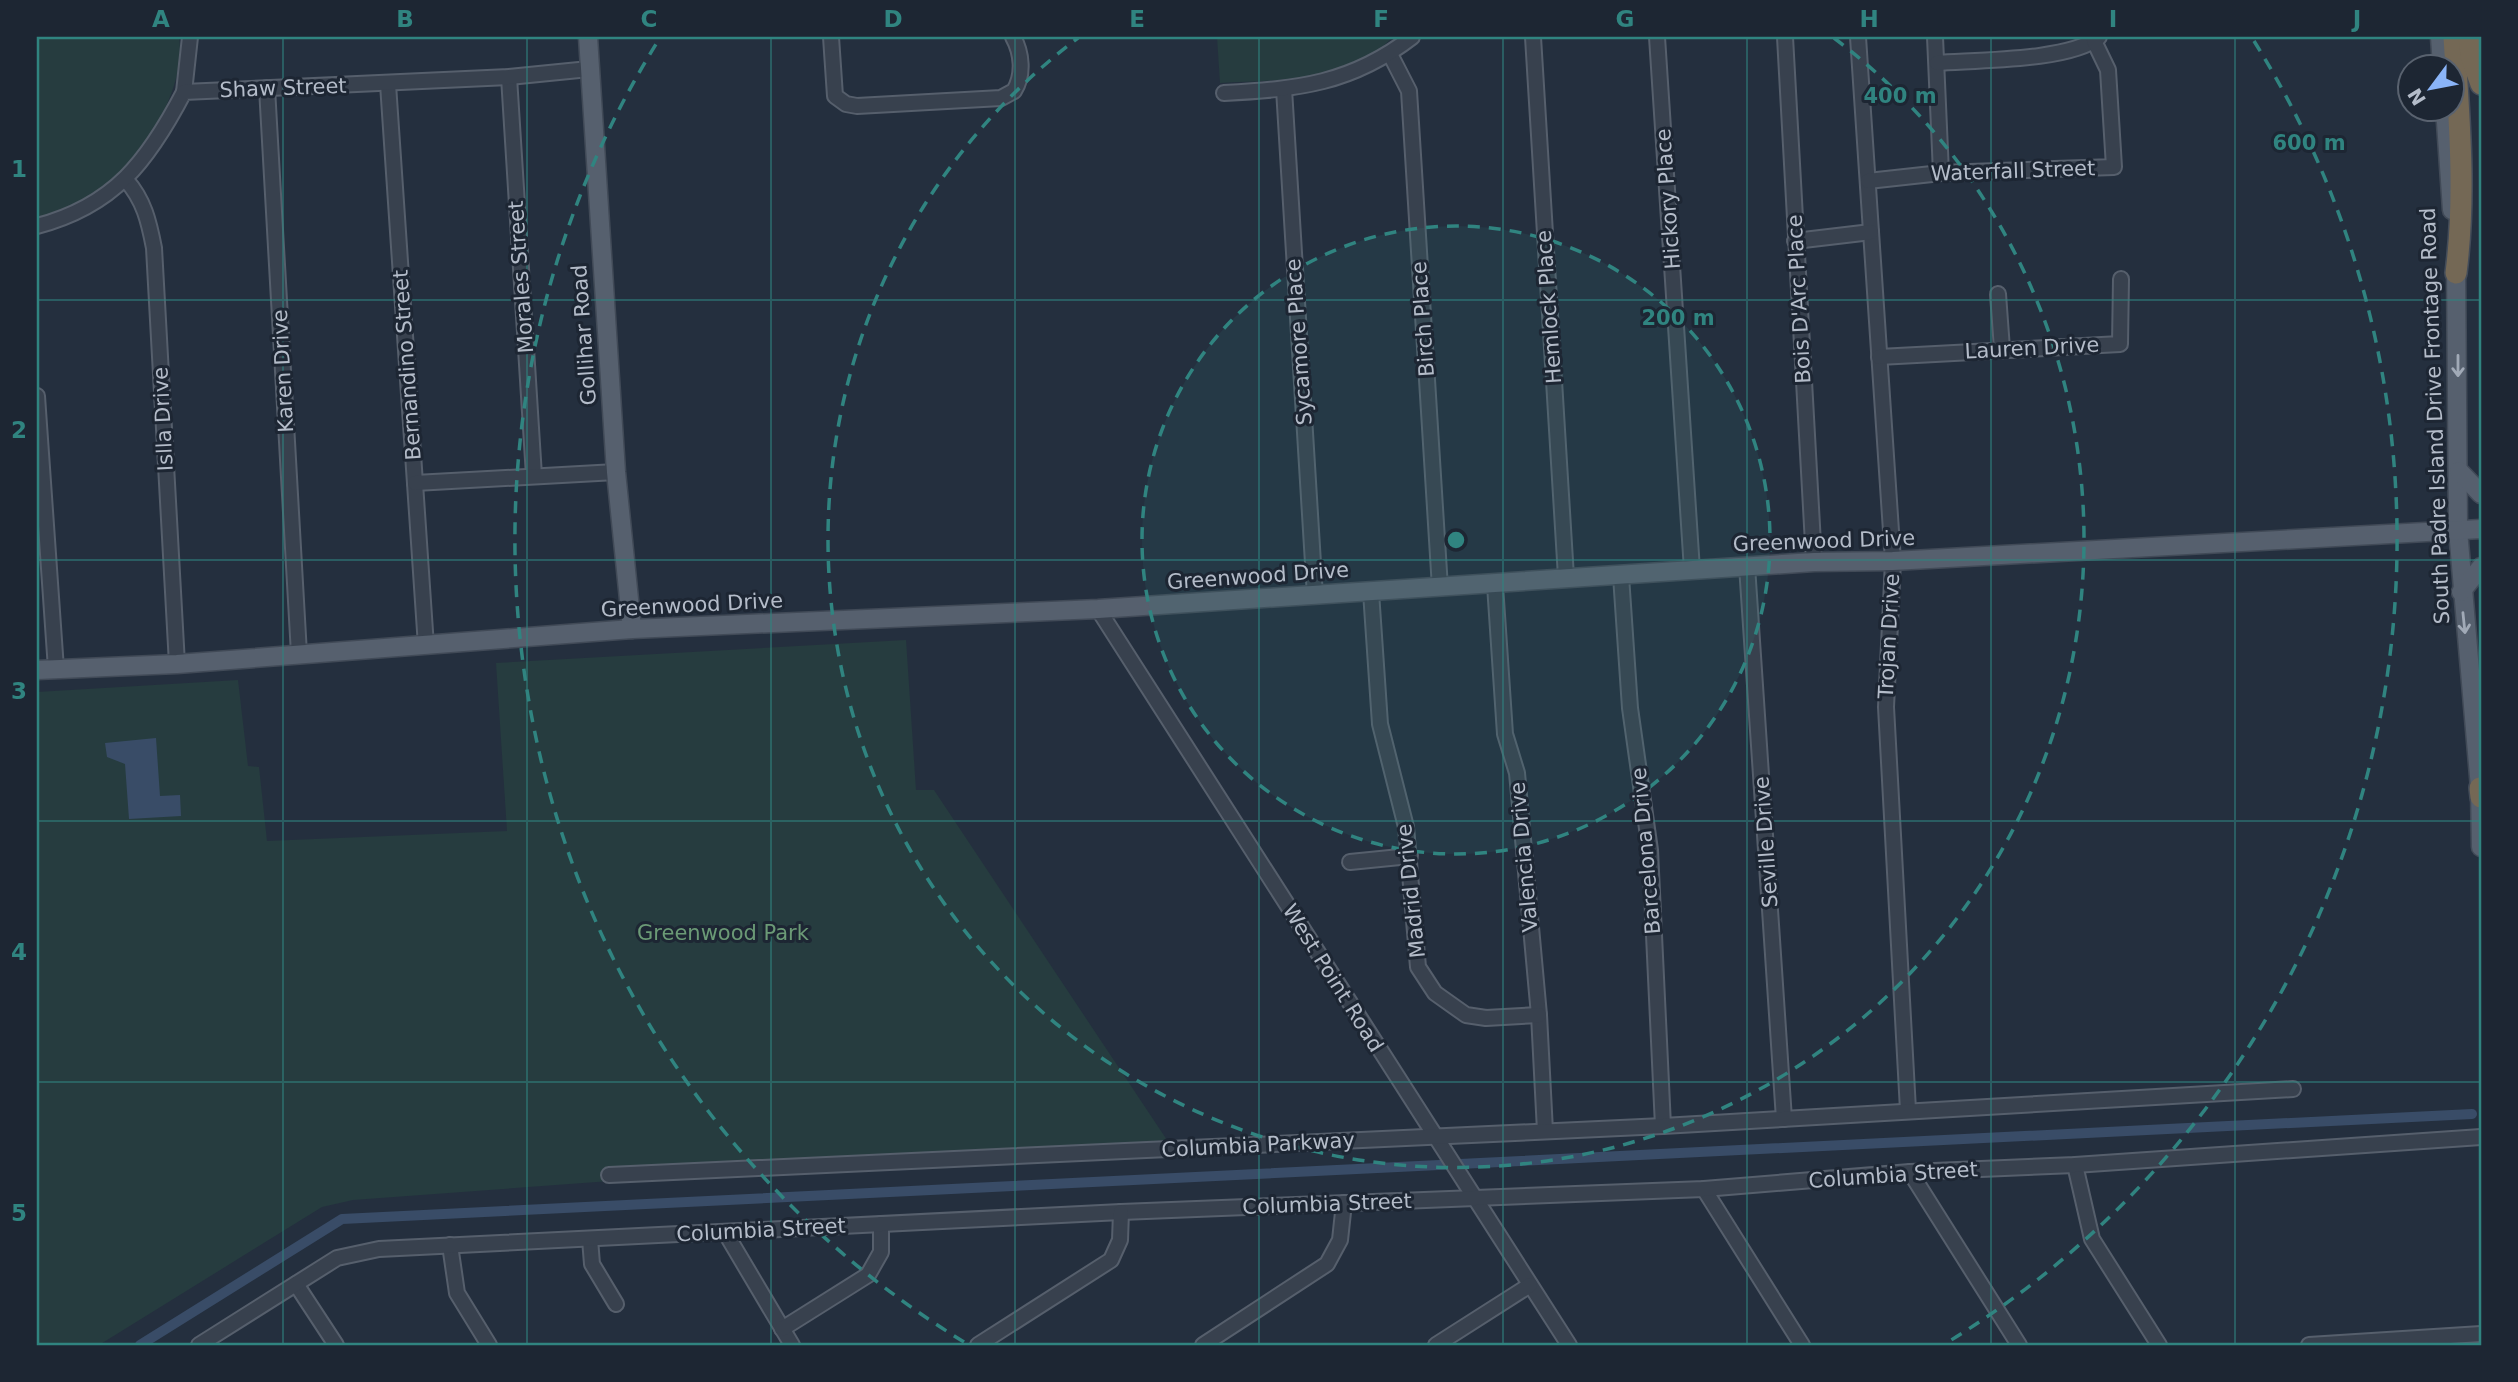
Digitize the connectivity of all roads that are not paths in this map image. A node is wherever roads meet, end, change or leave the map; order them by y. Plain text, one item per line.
1 (190, 37) edge
2 (588, 37) edge
3 (831, 37) edge
4 (1013, 37) edge
5 (1412, 37) edge
6 (1533, 37) edge
7 (1657, 37) edge
8 (1784, 37) edge
9 (1858, 37) edge
10 (1935, 37) edge
11 (2454, 37) edge
12 (2469, 37) edge
13 (2097, 39) edge
14 (1390, 54) junction
15 (1937, 63) junction
16 (589, 68) junction
17 (509, 77) junction
18 (388, 83) junction
19 (2481, 84) edge
20 (267, 88) junction
21 (1284, 89) junction
22 (184, 92) junction
23 (1224, 93) dead end
24 (2446, 122) edge
25 (1941, 173) junction
26 (126, 180) junction
27 (1868, 181) junction
28 (37, 226) edge
29 (1871, 232) junction
30 (1795, 241) junction
31 (2456, 273) junction
32 (2121, 279) dead end
33 (1998, 294) dead end
34 (2002, 349) junction
35 (1879, 357) junction
36 (37, 396) edge
37 (2459, 471) junction
38 (616, 472) junction
39 (534, 476) junction
40 (415, 483) junction
41 (2481, 494) edge
42 (2481, 529) edge
43 (2458, 530) junction
44 (1893, 561) junction
45 (1814, 562) junction
46 (1747, 566) junction
47 (2481, 567) edge
48 (1692, 570) junction
49 (1621, 576) junction
50 (1566, 577) junction
51 (1494, 585) junction
52 (1440, 589) junction
53 (1371, 592) junction
54 (2461, 592) junction
55 (1315, 596) junction
56 (1098, 609) junction
57 (632, 629) junction
58 (426, 646) junction
59 (299, 654) junction
60 (177, 664) junction
61 (56, 669) junction
62 (37, 670) edge
63 (2480, 788) edge
64 (2481, 797) edge
65 (2481, 847) edge
66 (1410, 856) junction
67 (1350, 862) dead end
68 (1539, 1015) junction
69 (2293, 1089) dead end
70 (1908, 1110) junction
71 (1784, 1118) junction
72 (1663, 1126) junction
73 (1545, 1131) junction
74 (2481, 1137) edge
75 (1437, 1143) junction
76 (2075, 1165) junction
77 (1910, 1172) junction
78 (609, 1175) dead end
79 (1704, 1189) junction
80 (1470, 1193) junction
81 (1344, 1203) junction
82 (1121, 1212) junction
83 (881, 1224) junction
84 (725, 1233) junction
85 (590, 1238) junction
86 (450, 1245) junction
87 (296, 1284) junction
88 (1530, 1285) junction
89 (616, 1304) dead end
90 (782, 1329) junction
91 (2481, 1334) edge
92 (199, 1345) edge
93 (336, 1345) edge
94 (489, 1345) edge
95 (792, 1345) edge
96 (978, 1345) edge
97 (1203, 1345) edge
98 (1436, 1345) edge
99 (1569, 1345) edge
100 (1802, 1345) edge
101 (2020, 1345) edge
102 (2159, 1345) edge
103 (2309, 1345) edge

1 - 22 street
2 - 16 main road, Gollihar Road
3 - 4 street
5 - 14 street
6 - 50 street, Hemlock Place
7 - 48 street, Hickory Place
8 - 30 street, Bois D'Arc Place
9 - 27 street, Trojan Drive
10 - 15 street
11 - 31 highway
12 - 19 highway
13 - 15 street
13 - 25 street, Waterfall Street
14 - 21 street
14 - 52 street, Birch Place
15 - 25 street
16 - 17 street, Shaw Street
16 - 38 main road, Gollihar Road
17 - 18 street, Shaw Street
17 - 39 street, Morales Street
18 - 20 street, Shaw Street
18 - 40 street, Bernandino Street
20 - 22 street, Shaw Street
20 - 59 street, Karen Drive
21 - 23 street
21 - 55 street, Sycamore Place
22 - 26 street
24 - 31 main road, South Padre Island Drive Frontage Road
25 - 27 street, Waterfall Street
26 - 28 street
26 - 60 street, Islla Drive
27 - 29 street, Trojan Drive
29 - 30 street
29 - 35 street, Trojan Drive
30 - 45 street, Bois D'Arc Place
31 -> 37 main road, South Padre Island Drive Frontage Road
32 - 34 street, Lauren Drive
33 - 34 street
34 - 35 street, Lauren Drive
35 - 44 street, Trojan Drive
36 - 61 street
37 - 41 main road
37 - 43 main road, South Padre Island Drive Frontage Road
38 - 39 street
38 - 57 main road, Gollihar Road
39 - 40 street
40 - 58 street, Bernandino Street
42 - 43 main road, Greenwood Drive
43 - 44 main road, Greenwood Drive
43 - 54 main road, South Padre Island Drive Frontage Road
44 - 45 main road, Greenwood Drive
44 - 70 street, Trojan Drive
45 - 46 main road, Greenwood Drive
46 - 48 main road, Greenwood Drive
46 - 71 street, Seville Drive
47 - 54 main road
48 - 49 main road, Greenwood Drive
49 - 50 main road, Greenwood Drive
49 - 72 street, Barcelona Drive
50 - 51 main road, Greenwood Drive
51 - 52 main road, Greenwood Drive
51 - 68 street, Valencia Drive
52 - 53 main road, Greenwood Drive
53 - 55 main road, Greenwood Drive
53 - 66 street, Madrid Drive
54 -> 63 main road, South Padre Island Drive Frontage Road
55 - 56 main road, Greenwood Drive
56 - 57 main road, Greenwood Drive
56 - 75 street, West Point Road
57 - 58 main road, Greenwood Drive
58 - 59 main road, Greenwood Drive
59 - 60 main road, Greenwood Drive
60 - 61 main road, Greenwood Drive
61 - 62 main road, Greenwood Drive
63 - 64 highway
63 - 65 main road, South Padre Island Drive Frontage Road
66 - 67 street
66 - 68 street, Madrid Drive
68 - 73 street, Valencia Drive
69 - 70 street, Columbia Parkway
70 - 71 street, Columbia Parkway
71 - 72 street, Columbia Parkway
72 - 73 street, Columbia Parkway
73 - 75 street, Columbia Parkway
74 - 76 street, Columbia Street
75 - 78 street, Columbia Parkway
75 - 80 street, West Point Road
76 - 77 street, Columbia Street
76 - 102 street
77 - 79 street, Columbia Street
77 - 101 street
79 - 80 street, Columbia Street
79 - 100 street
80 - 81 street, Columbia Street
80 - 88 street, West Point Road
81 - 82 street, Columbia Street
81 - 97 street
82 - 83 street, Columbia Street
82 - 96 street
83 - 84 street, Columbia Street
83 - 90 street
84 - 85 street, Columbia Street
84 - 90 street
85 - 86 street, Columbia Street
85 - 89 street
86 - 87 street, Columbia Street
86 - 94 street
87 - 92 street, Columbia Street
87 - 93 street
88 - 98 street
88 - 99 street, West Point Road
90 - 95 street
91 - 103 street

